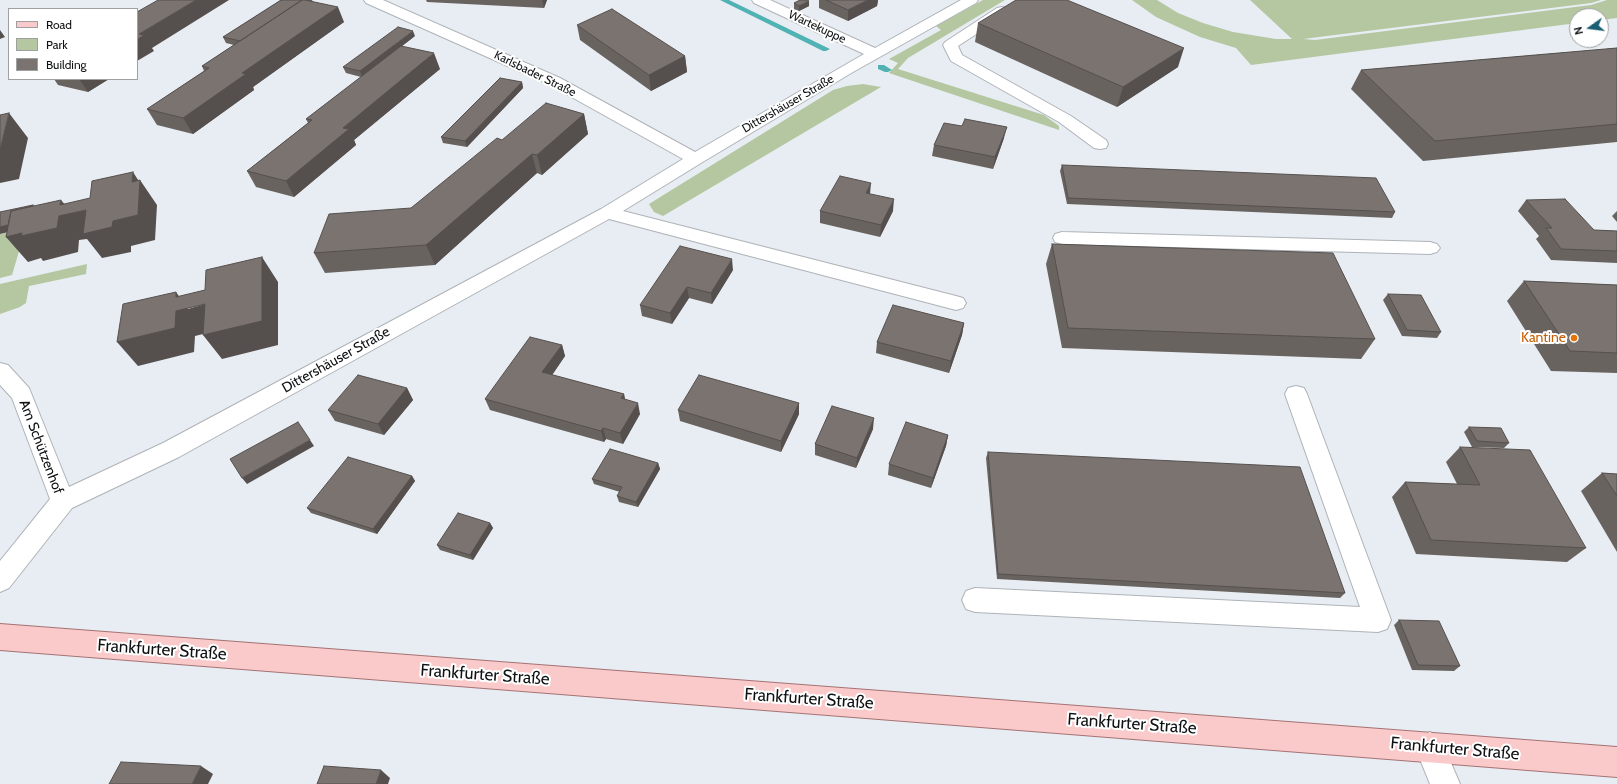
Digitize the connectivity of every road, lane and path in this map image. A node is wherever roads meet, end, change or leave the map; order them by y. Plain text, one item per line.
1 (371, 0) edge
2 (759, 0) edge
3 (972, 0) edge
4 (1012, 5) edge
5 (876, 54) junction
6 (1100, 144) dead end
7 (695, 159) junction
8 (607, 213) junction
9 (1062, 238) dead end
10 (1430, 248) dead end
11 (956, 303) dead end
12 (0, 371) edge
13 (1296, 394) dead end
14 (63, 501) junction
15 (0, 580) edge
16 (975, 600) dead end
17 (0, 637) edge
18 (1430, 747) junction
19 (1617, 762) edge
20 (1445, 784) edge

1 - 7 street, Karlsbader Straße
2 - 5 street, Wartekuppe
3 - 5 street, Dittershäuser Straße
4 - 6 street
5 - 7 street, Dittershäuser Straße
7 - 8 street, Dittershäuser Straße
8 - 11 street
8 - 14 street, Dittershäuser Straße
9 - 10 street
12 - 14 street, Am Schützenhof
13 - 16 street
14 - 15 street, Am Schützenhof
17 - 18 main road, Frankfurter Straße
18 - 19 main road, Frankfurter Straße
18 - 20 street

